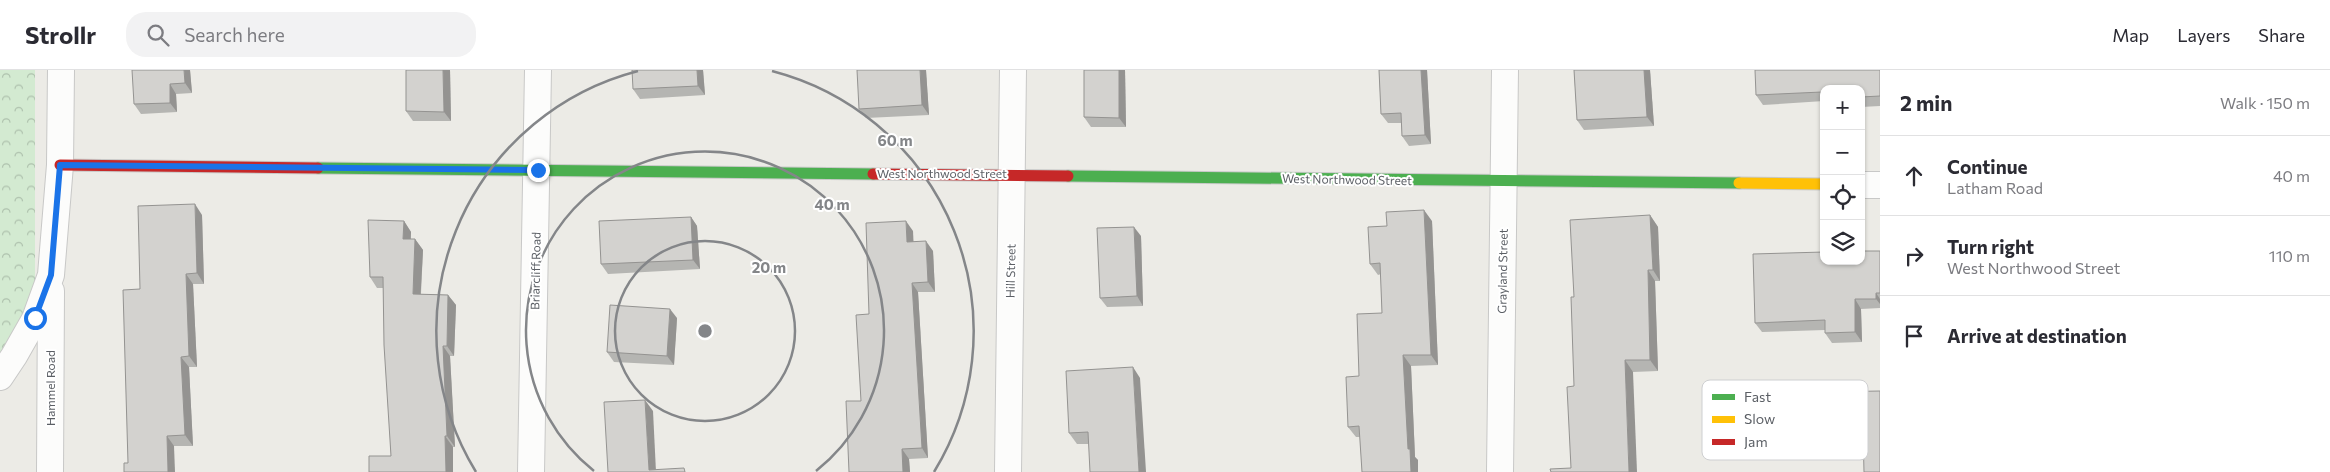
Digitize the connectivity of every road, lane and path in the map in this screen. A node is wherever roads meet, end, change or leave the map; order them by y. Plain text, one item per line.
1 (62, 70) edge
2 (538, 70) edge
3 (1013, 70) edge
4 (1506, 70) edge
5 (60, 165) junction
6 (538, 170) junction
7 (1012, 174) junction
8 (1504, 182) junction
9 (1820, 184) edge
10 (1865, 185) edge
11 (1880, 185) edge
12 (51, 275) junction
13 (0, 377) edge
14 (50, 472) edge
15 (532, 472) edge
16 (1008, 472) edge
17 (1500, 472) edge

1 - 5 street
2 - 6 street, Briarcliff Road
3 - 7 street, Hill Street
4 - 8 street, Grayland Street
5 - 6 street, West Northwood Street
5 - 12 street
6 - 7 street, West Northwood Street
6 - 15 street, Briarcliff Road
7 - 8 street, West Northwood Street
7 - 16 street, Hill Street
8 - 9 street, West Northwood Street
8 - 17 street, Grayland Street
10 - 11 street
12 - 13 street
12 - 14 street, Hammel Road

